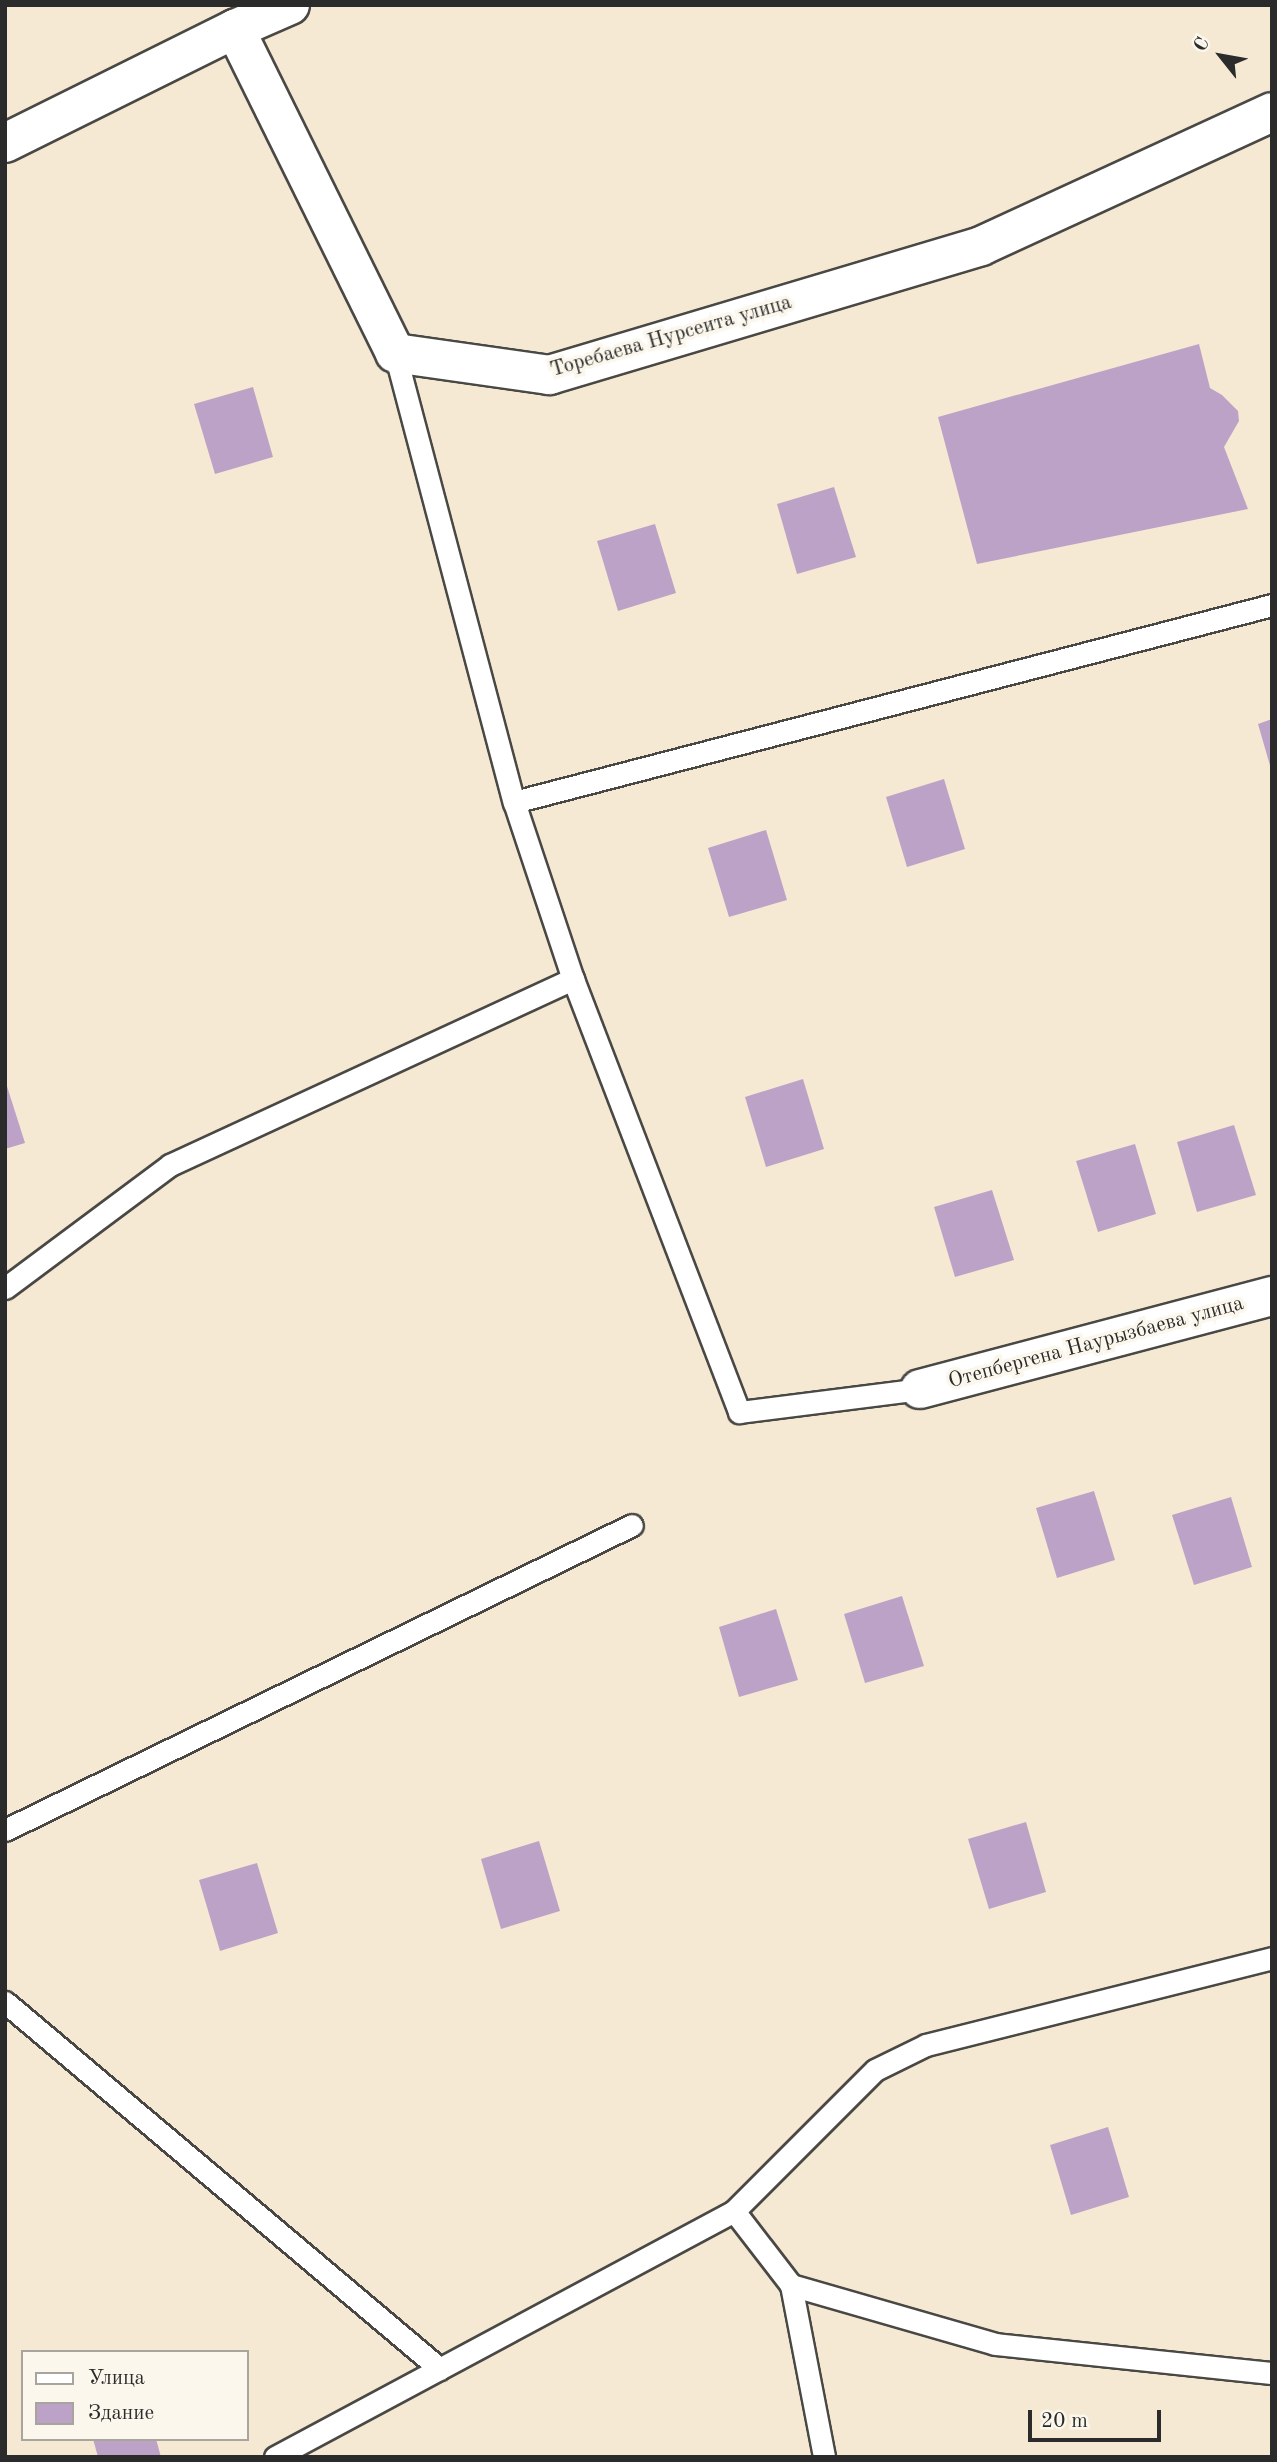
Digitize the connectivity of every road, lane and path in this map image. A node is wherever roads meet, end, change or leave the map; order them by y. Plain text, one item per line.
1 (276, 5) edge
2 (290, 5) edge
3 (235, 29) junction
4 (1272, 112) edge
5 (5, 143) edge
6 (395, 353) junction
7 (1272, 605) edge
8 (514, 802) junction
9 (573, 979) junction
10 (5, 1288) edge
11 (1272, 1296) edge
12 (920, 1389) joint
13 (632, 1525) dead end
14 (5, 1830) edge
15 (1272, 1958) edge
16 (5, 2002) edge
17 (734, 2211) junction
18 (791, 2285) junction
19 (440, 2369) junction
20 (1272, 2373) edge
21 (275, 2457) edge
22 (824, 2457) edge

1 - 3 main road
2 - 3 main road
3 - 5 main road
3 - 6 main road
4 - 6 main road, Торебаева Нурсеита улица
6 - 8 lane
7 - 8 lane
8 - 9 lane
9 - 10 lane
9 - 12 lane
11 - 12 main road, Отепбергена Наурызбаева улица
13 - 14 lane
15 - 17 lane
16 - 19 lane
17 - 18 lane
17 - 19 lane
18 - 20 lane
18 - 22 lane
19 - 21 lane

